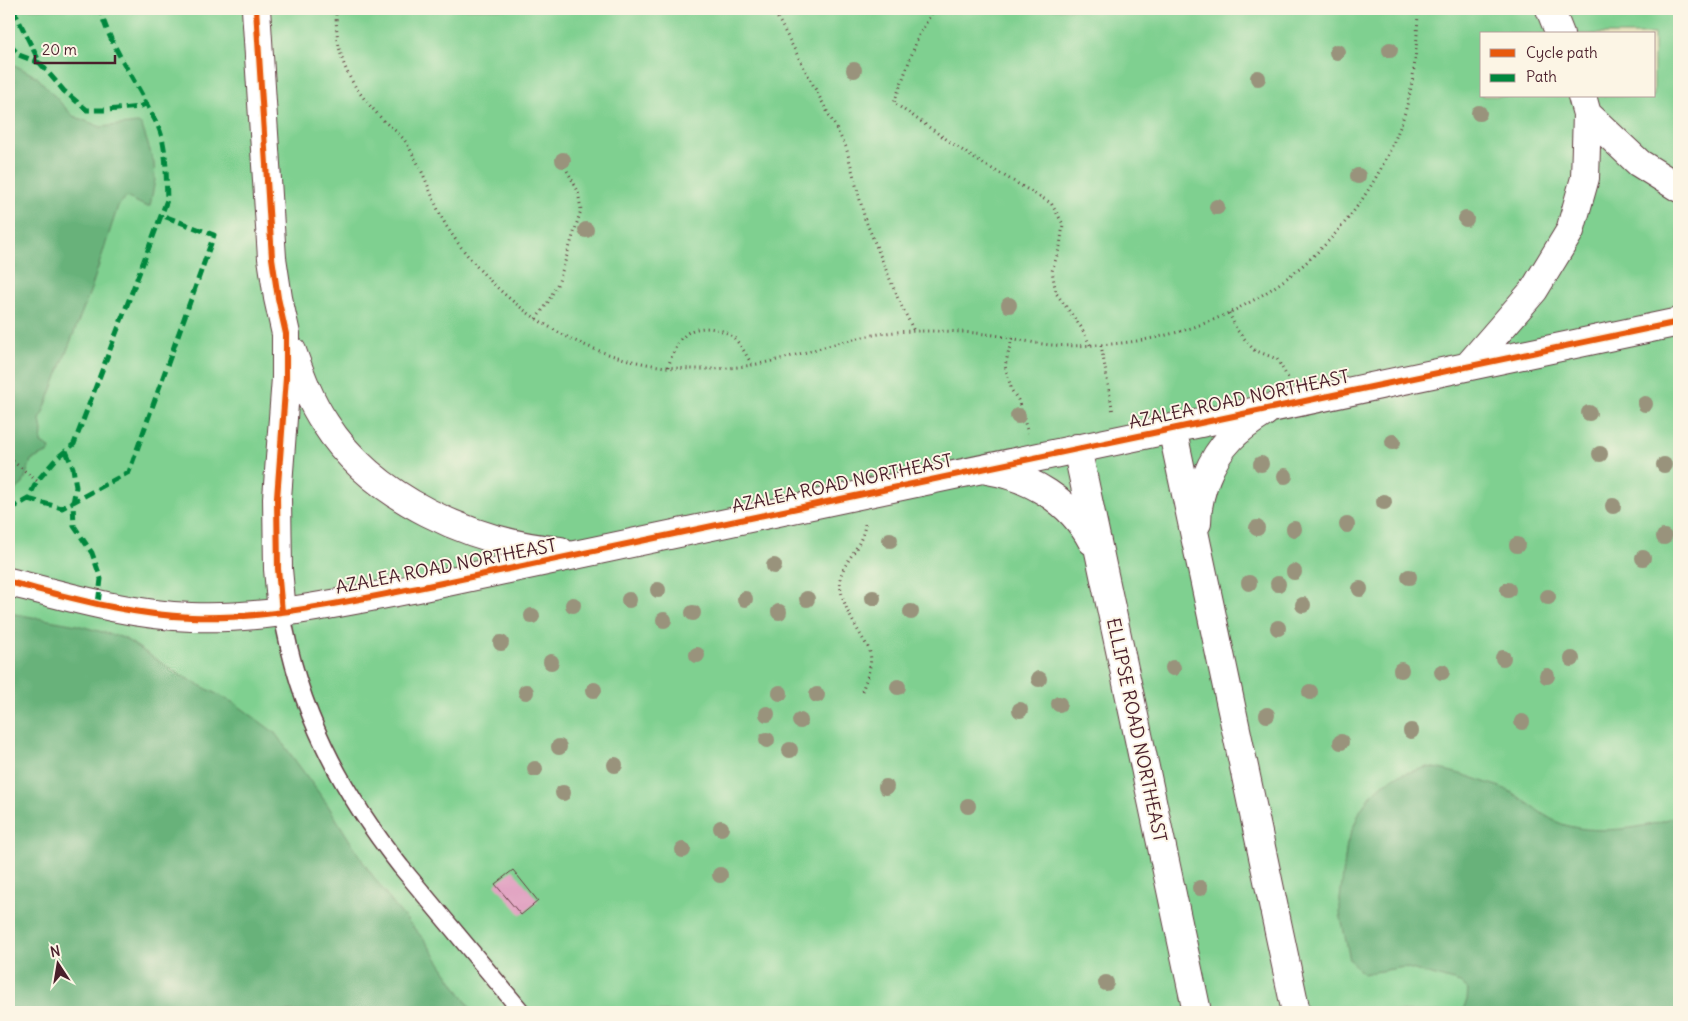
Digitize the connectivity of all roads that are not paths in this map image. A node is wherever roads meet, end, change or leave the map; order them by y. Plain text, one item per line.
1 (256, 9) edge
2 (1550, 9) edge
3 (1559, 32) edge
4 (1585, 105) edge
5 (1679, 188) edge
6 (1679, 322) edge
7 (286, 334) junction
8 (1468, 366) junction
9 (1284, 405) junction
10 (1172, 428) junction
11 (1077, 448) junction
12 (980, 469) junction
13 (1196, 542) junction
14 (584, 553) junction
15 (1100, 558) junction
16 (9, 582) edge
17 (282, 612) junction
18 (522, 1012) edge
19 (1197, 1012) edge
20 (1296, 1012) edge

1 - 7 street
2 - 3 street
4 - 5 street
4 - 8 street
6 - 8 street, AZALEA ROAD NORTHEAST
7 - 14 street, AZALEA ROAD NORTHEAST
7 - 17 street
8 - 9 street, AZALEA ROAD NORTHEAST
9 - 10 street, AZALEA ROAD NORTHEAST
9 - 13 street
10 - 11 street, AZALEA ROAD NORTHEAST
10 - 13 street
11 - 12 street, AZALEA ROAD NORTHEAST
11 - 15 street, ELLIPSE ROAD NORTHEAST
12 - 14 street, AZALEA ROAD NORTHEAST
12 - 15 street
13 - 20 street
14 - 17 street, AZALEA ROAD NORTHEAST
15 - 19 street, ELLIPSE ROAD NORTHEAST
16 - 17 street, AZALEA ROAD NORTHEAST
17 - 18 lane

